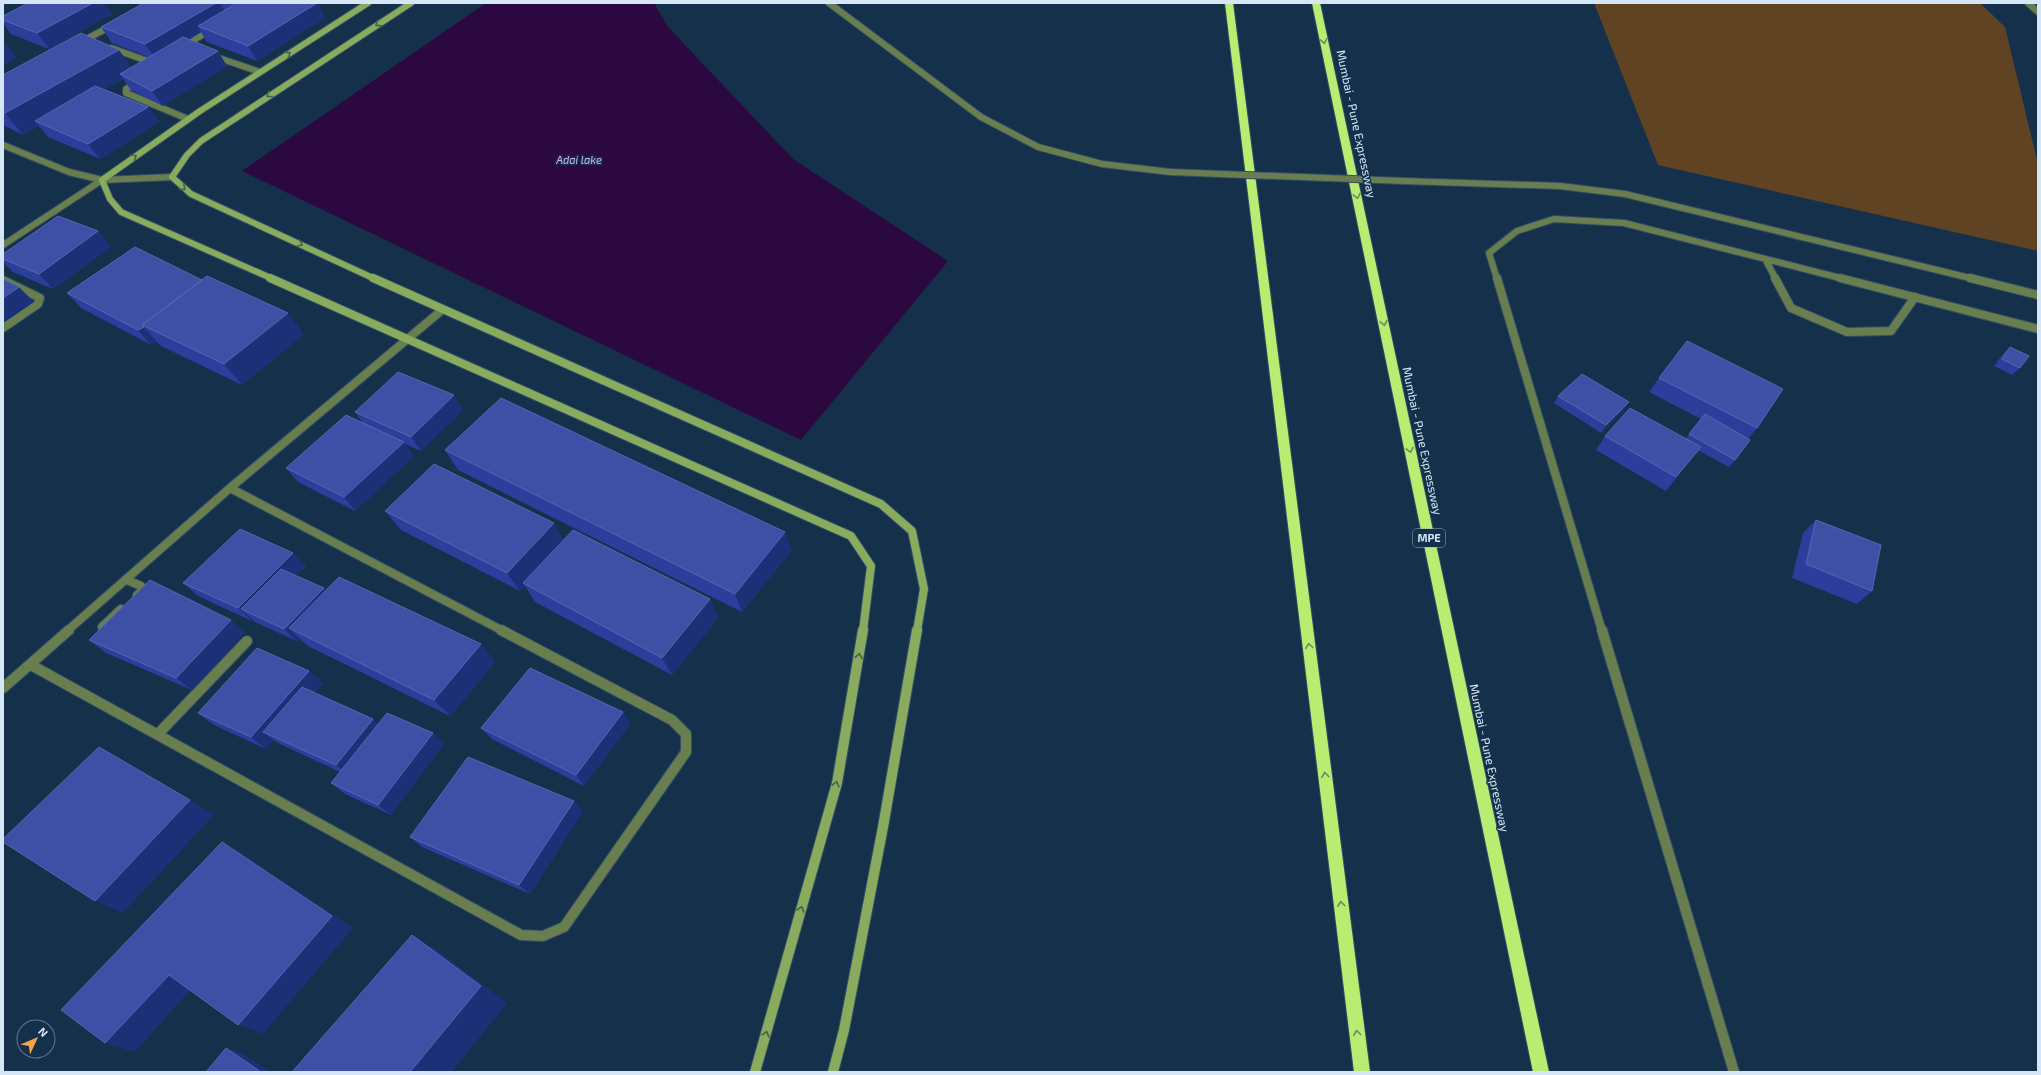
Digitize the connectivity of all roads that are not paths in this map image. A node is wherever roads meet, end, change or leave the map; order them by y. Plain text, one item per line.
1 (368, 3) edge
2 (411, 3) edge
3 (828, 3) edge
4 (1229, 3) edge
5 (1316, 3) edge
6 (2028, 3) edge
7 (2038, 12) edge
8 (119, 22) edge
9 (219, 25) edge
10 (87, 39) junction
11 (94, 42) edge
12 (110, 42) edge
13 (73, 47) edge
14 (181, 47) edge
15 (205, 53) edge
16 (162, 58) edge
17 (260, 72) junction
18 (146, 78) edge
19 (188, 119) junction
20 (3, 145) edge
21 (172, 177) junction
22 (102, 180) junction
23 (3, 245) edge
24 (1765, 259) junction
25 (3, 280) edge
26 (2038, 295) edge
27 (1914, 297) junction
28 (442, 310) junction
29 (3, 328) edge
30 (2038, 329) edge
31 (409, 338) junction
32 (230, 488) junction
33 (127, 580) junction
34 (102, 627) edge
35 (247, 641) dead end
36 (31, 665) junction
37 (3, 688) edge
38 (158, 734) junction
39 (755, 1072) edge
40 (833, 1072) edge
41 (1362, 1072) edge
42 (1541, 1072) edge
43 (1734, 1072) edge

17 -> 1 main road
2 -> 21 main road
3 - 26 street, bridge
41 -> 4 highway
5 -> 42 highway, Mumbai - Pune Expressway / MPE
6 - 7 street
8 - 10 street
9 - 14 street
10 - 11 street
10 - 13 street
12 - 16 street
15 - 17 street
17 - 19 main road
18 - 19 street
22 -> 19 main road
20 - 22 street
21 - 22 street
21 -> 28 main road
22 - 23 street
22 - 31 main road
24 - 27 street
24 - 27 street
24 - 43 street
25 - 29 street
27 - 30 street
28 - 31 street
28 - 40 main road
31 - 32 street
39 -> 31 main road
32 - 33 street
32 - 38 street
33 - 34 street
33 - 36 street
35 - 38 street
36 - 37 street
36 - 38 street

